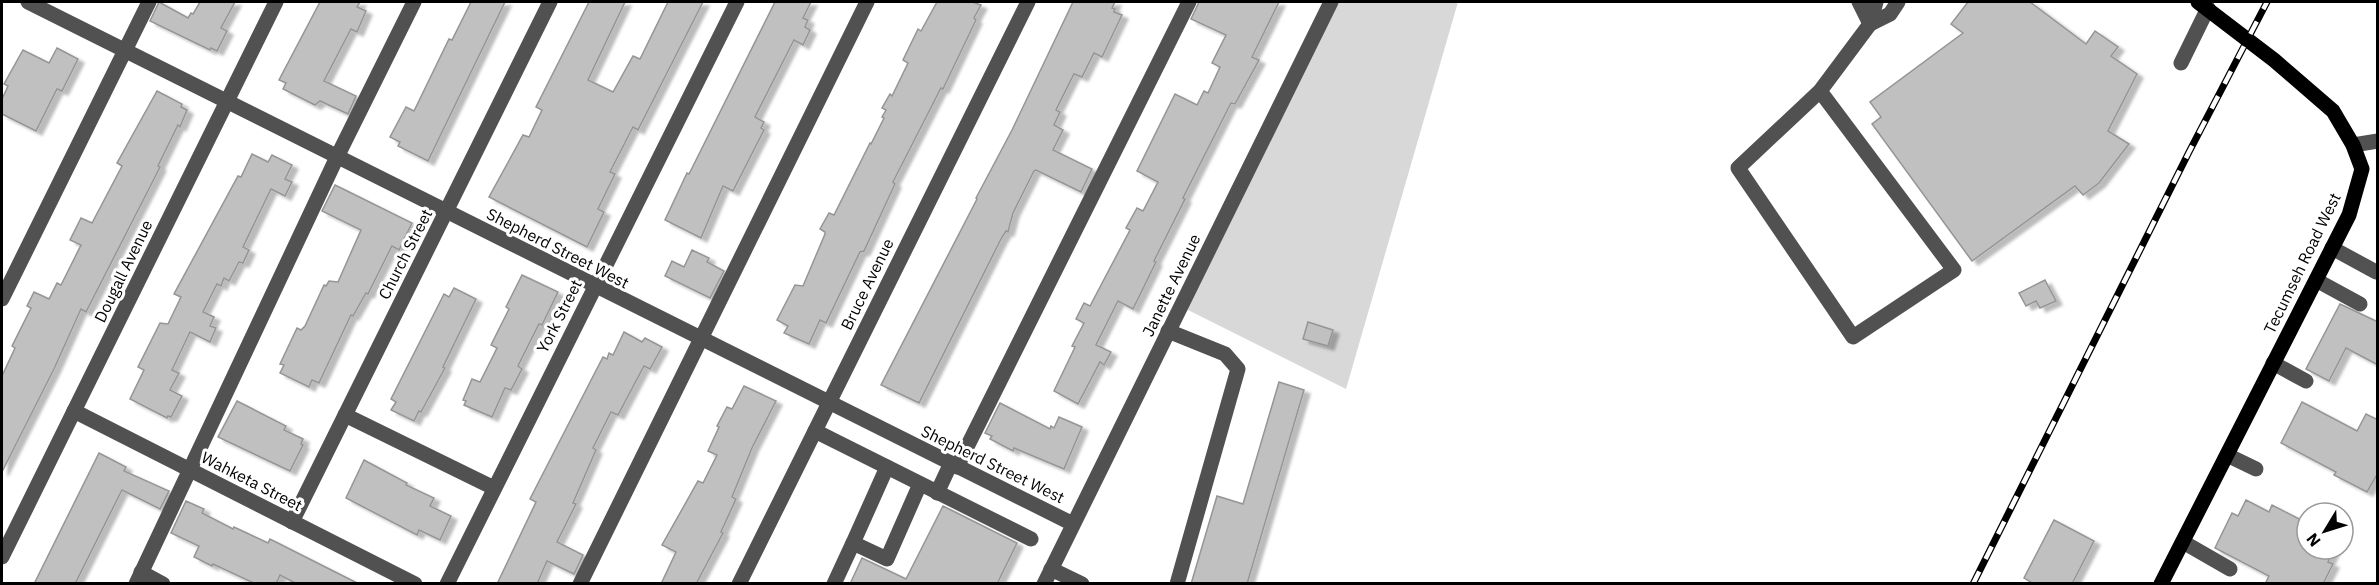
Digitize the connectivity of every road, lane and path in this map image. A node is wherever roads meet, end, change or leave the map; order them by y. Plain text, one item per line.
1 (28, 2) edge
2 (149, 2) edge
3 (276, 2) edge
4 (414, 2) edge
5 (550, 2) edge
6 (736, 2) edge
7 (867, 2) edge
8 (1028, 2) edge
9 (1188, 2) edge
10 (1331, 2) edge
11 (1859, 2) edge
12 (1876, 2) edge
13 (1898, 2) edge
14 (2203, 5) edge
15 (1870, 24) junction
16 (125, 51) junction
17 (2181, 63) dead end
18 (1820, 91) junction
19 (227, 102) junction
20 (2378, 141) edge
21 (2353, 145) junction
22 (337, 157) junction
23 (446, 212) junction
24 (2332, 248) junction
25 (2376, 272) edge
26 (2316, 280) junction
27 (595, 286) junction
28 (2, 299) edge
29 (2360, 304) dead end
30 (1168, 331) junction
31 (701, 339) junction
32 (2273, 363) junction
33 (2306, 381) dead end
34 (829, 403) junction
35 (74, 411) junction
36 (345, 415) junction
37 (815, 431) junction
38 (2227, 455) junction
39 (954, 465) junction
40 (887, 467) junction
41 (2256, 470) dead end
42 (191, 471) junction
43 (920, 484) junction
44 (494, 488) junction
45 (937, 493) junction
46 (292, 522) junction
47 (1073, 524) junction
48 (1030, 538) dead end
49 (2182, 542) junction
50 (854, 543) junction
51 (2, 557) edge
52 (1051, 569) junction
53 (2230, 569) dead end
54 (139, 578) edge
55 (163, 584) edge
56 (415, 584) edge
57 (447, 584) edge
58 (580, 584) edge
59 (739, 584) edge
60 (834, 584) edge
61 (1044, 584) edge
62 (1082, 584) edge
63 (1177, 584) edge
64 (2161, 584) edge

1 - 16 street, Shepherd Street West
2 - 16 street
3 - 19 street, Dougall Avenue
4 - 22 street
5 - 23 street, Church Street
6 - 27 street, York Street
7 - 31 street
8 - 34 street, Bruce Avenue
9 - 39 street
10 - 30 street, Janette Avenue
11 - 15 street
12 - 15 street
13 - 15 street
14 - 17 street
14 - 21 main road, Tecumseh Road West
15 - 18 street
16 - 19 street, Shepherd Street West
16 - 28 street
18 - 18 street
19 - 22 street, Shepherd Street West
19 - 35 street, Dougall Avenue
20 - 21 street
21 - 24 main road, Tecumseh Road West
22 - 23 street, Shepherd Street West
22 - 42 street
23 - 27 street, Shepherd Street West
23 - 36 street, Church Street
24 - 25 street
24 - 26 main road, Tecumseh Road West
26 - 29 street
26 - 32 main road, Tecumseh Road West
27 - 31 street, Shepherd Street West
27 - 44 street, York Street
30 - 47 street, Janette Avenue
30 - 63 street
31 - 34 street, Shepherd Street West
31 - 58 street
32 - 33 street
32 - 38 main road, Tecumseh Road West
34 - 37 street, Bruce Avenue
34 - 39 street, Shepherd Street West
35 - 42 street, Wahketa Street
35 - 51 street, Dougall Avenue
36 - 44 street
36 - 46 street, Church Street
37 - 40 street
37 - 59 street, Bruce Avenue
38 - 41 street
38 - 49 main road, Tecumseh Road West
39 - 45 street
39 - 47 street, Shepherd Street West
40 - 43 street
40 - 50 street
42 - 46 street, Wahketa Street
42 - 54 street
43 - 45 street
43 - 50 street
44 - 57 street, York Street
45 - 48 street
46 - 56 street, Wahketa Street
47 - 52 street, Janette Avenue
49 - 53 street
49 - 64 main road, Tecumseh Road West
50 - 60 street
52 - 61 street, Janette Avenue
52 - 62 street
54 - 55 street

